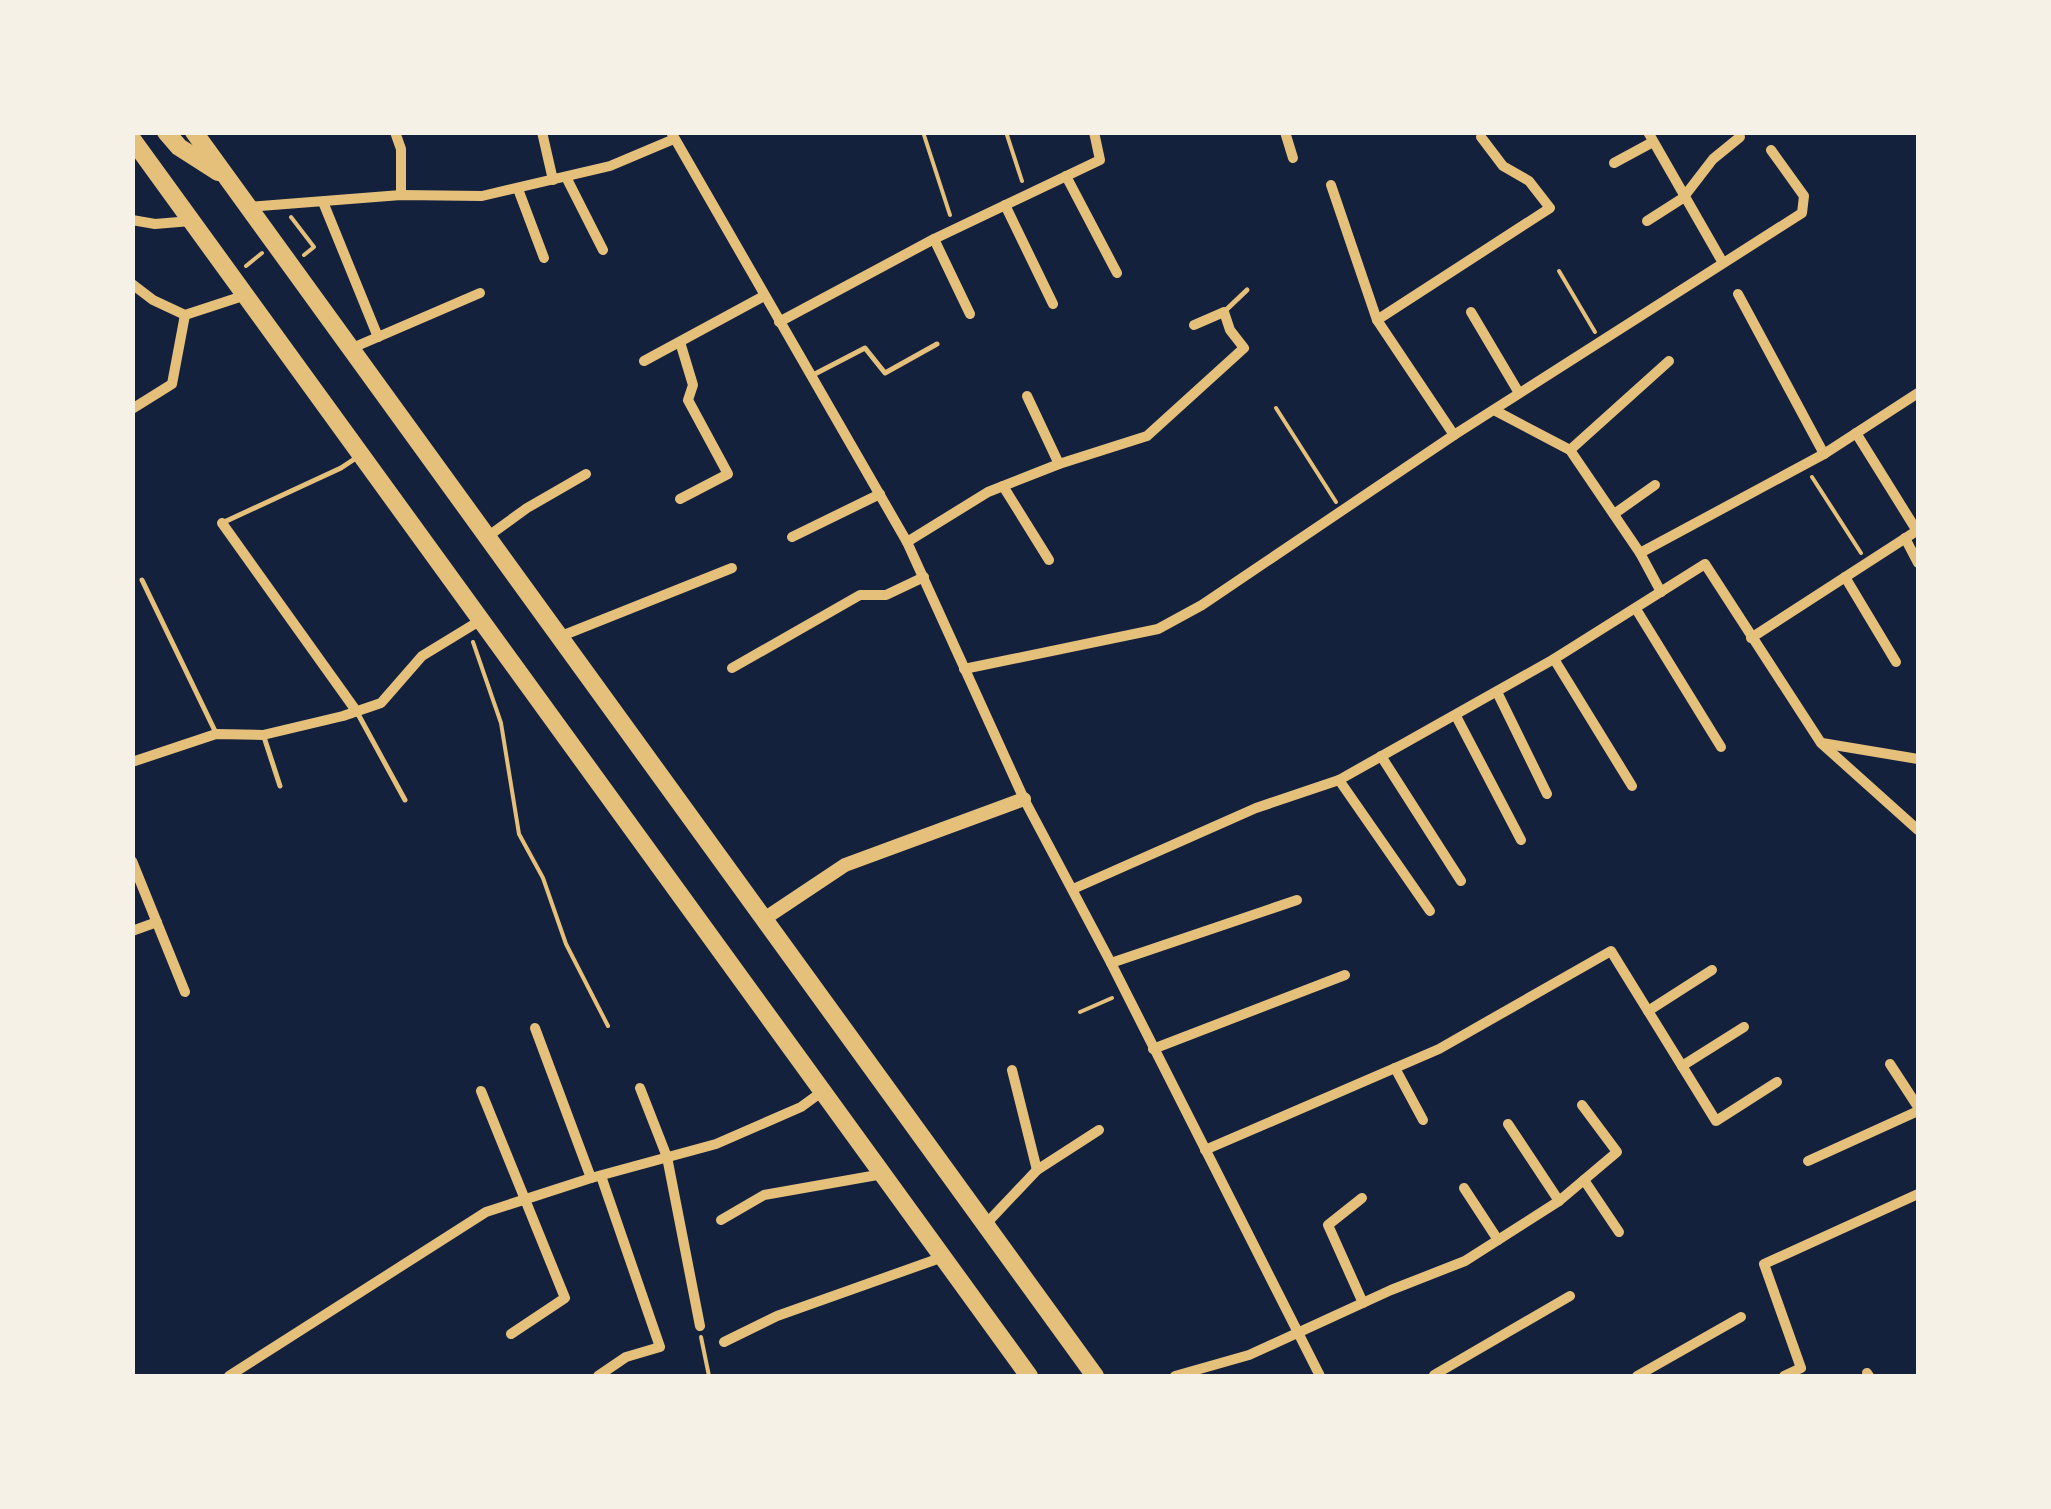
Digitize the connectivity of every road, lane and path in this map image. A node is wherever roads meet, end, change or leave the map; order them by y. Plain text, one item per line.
1 (166, 132) edge
2 (194, 132) edge
3 (395, 132) edge
4 (542, 132) edge
5 (923, 132) edge
6 (1006, 132) edge
7 (1094, 132) edge
8 (1285, 132) edge
9 (672, 136) edge
10 (1740, 137) dead end
11 (1481, 138) dead end
12 (1650, 138) edge
13 (132, 139) edge
14 (1771, 150) dead end
15 (1293, 158) dead end
16 (1614, 164) dead end
17 (1066, 176) junction
18 (566, 177) junction
19 (227, 178) junction
20 (554, 180) junction
21 (1331, 185) dead end
22 (518, 189) junction
23 (401, 195) junction
24 (1026, 195) junction
25 (1683, 198) junction
26 (324, 202) junction
27 (283, 205) junction
28 (1005, 205) junction
29 (248, 207) junction
30 (132, 220) edge
31 (192, 221) junction
32 (1647, 221) dead end
33 (955, 229) junction
34 (934, 239) junction
35 (274, 244) dead end
36 (604, 250) dead end
37 (303, 256) dead end
38 (544, 258) dead end
39 (1722, 264) junction
40 (1559, 271) dead end
41 (1117, 273) dead end
42 (235, 274) dead end
43 (132, 284) edge
44 (1247, 290) dead end
45 (480, 293) dead end
46 (1738, 294) dead end
47 (246, 295) junction
48 (764, 296) junction
49 (1052, 304) dead end
50 (1224, 312) junction
51 (1471, 312) dead end
52 (970, 314) dead end
53 (186, 315) junction
54 (1378, 320) junction
55 (779, 322) junction
56 (1194, 326) dead end
57 (378, 337) junction
58 (1600, 340) junction
59 (680, 342) junction
60 (936, 344) dead end
61 (350, 348) junction
62 (644, 361) dead end
63 (1669, 361) dead end
64 (812, 376) junction
65 (1520, 393) junction
66 (1918, 393) edge
67 (1027, 396) dead end
68 (1276, 408) dead end
69 (132, 409) edge
70 (1494, 410) junction
71 (1856, 433) junction
72 (1454, 434) junction
73 (1570, 450) junction
74 (361, 454) junction
75 (1824, 454) junction
76 (1060, 464) junction
77 (1804, 465) junction
78 (586, 474) dead end
79 (1655, 485) dead end
80 (1003, 486) junction
81 (880, 494) junction
82 (680, 499) dead end
83 (1342, 509) junction
84 (1614, 514) junction
85 (222, 523) joint
86 (1918, 530) edge
87 (487, 537) junction
88 (792, 538) dead end
89 (1905, 538) junction
90 (908, 542) junction
91 (1640, 553) junction
92 (1049, 560) dead end
93 (1867, 563) junction
94 (1918, 563) edge
95 (732, 568) dead end
96 (924, 577) junction
97 (1844, 577) junction
98 (142, 580) dead end
99 (1660, 592) junction
100 (1636, 609) junction
101 (475, 624) junction
102 (559, 637) junction
103 (1751, 638) junction
104 (1554, 660) junction
105 (1896, 662) dead end
106 (732, 668) dead end
107 (964, 668) junction
108 (1497, 692) junction
109 (357, 712) junction
110 (1456, 716) junction
111 (216, 734) junction
112 (263, 735) junction
113 (1821, 743) junction
114 (1722, 746) dead end
115 (1381, 756) junction
116 (1918, 759) edge
117 (132, 762) edge
118 (1339, 780) junction
119 (280, 786) dead end
120 (1632, 786) dead end
121 (1546, 794) dead end
122 (1024, 799) junction
123 (405, 800) dead end
124 (1918, 830) edge
125 (1522, 840) dead end
126 (132, 861) edge
127 (1461, 881) dead end
128 (1073, 888) junction
129 (1297, 900) dead end
130 (1430, 911) dead end
131 (764, 920) junction
132 (157, 922) junction
133 (132, 931) edge
134 (1111, 962) junction
135 (1712, 970) dead end
136 (1345, 975) dead end
137 (185, 992) dead end
138 (1126, 992) junction
139 (1648, 1011) junction
140 (1080, 1012) dead end
141 (608, 1026) dead end
142 (1744, 1026) dead end
143 (536, 1028) dead end
144 (1153, 1049) junction
145 (1890, 1064) dead end
146 (1682, 1066) junction
147 (1396, 1068) junction
148 (1012, 1070) dead end
149 (1777, 1082) dead end
150 (640, 1088) dead end
151 (481, 1091) dead end
152 (822, 1091) junction
153 (1582, 1105) dead end
154 (1918, 1109) edge
155 (1423, 1120) dead end
156 (1508, 1124) dead end
157 (1099, 1130) dead end
158 (1205, 1150) junction
159 (667, 1158) junction
160 (1808, 1161) dead end
161 (1037, 1170) junction
162 (883, 1174) junction
163 (596, 1177) junction
164 (1584, 1180) junction
165 (1464, 1188) dead end
166 (1918, 1194) edge
167 (524, 1198) junction
168 (1362, 1198) dead end
169 (1559, 1202) junction
170 (721, 1220) dead end
171 (986, 1225) junction
172 (1619, 1232) dead end
173 (1498, 1240) junction
174 (943, 1257) junction
175 (1570, 1296) dead end
176 (1363, 1303) junction
177 (1741, 1317) dead end
178 (700, 1326) joint
179 (511, 1334) dead end
180 (1297, 1334) junction
181 (724, 1342) dead end
182 (1024, 1375) edge
183 (229, 1376) edge
184 (598, 1376) edge
185 (709, 1376) edge
186 (1095, 1376) edge
187 (1175, 1376) edge
188 (1320, 1376) edge
189 (1433, 1376) edge
190 (1637, 1376) edge
191 (1784, 1376) edge

1 - 19 highway
2 - 19 highway
3 - 23 street
4 - 20 street
5 - 33 path
6 - 24 path
7 - 17 street
8 - 15 street
9 - 18 street
9 - 48 street
10 - 25 street
11 - 54 street
12 - 16 street
12 - 25 street
13 - 31 highway
14 - 39 street
17 - 24 street
17 - 41 street
18 - 20 street
18 - 36 street
19 - 29 highway
20 - 22 street
21 - 54 street
22 - 23 street
22 - 38 street
23 - 26 street
24 - 28 street
25 - 32 street
25 - 39 street
26 - 27 street
26 - 57 street
27 - 29 street
27 - 37 path
28 - 33 street
28 - 49 street
29 - 61 highway
30 - 31 street
31 - 47 highway
33 - 34 street
34 - 52 street
34 - 55 street
35 - 42 path
39 - 58 street
40 - 58 path
43 - 53 street
44 - 50 lane
45 - 57 street
46 - 75 street
47 - 53 street
47 - 74 highway
48 - 55 street
48 - 59 street
50 - 56 street
50 - 76 street
51 - 65 street
53 - 69 street
54 - 72 street
55 - 64 street
57 - 61 street
58 - 65 street
59 - 62 street
59 - 82 street
60 - 64 lane
61 - 87 highway
63 - 73 street
64 - 81 street
65 - 70 street
66 - 71 street
67 - 76 street
68 - 83 path
70 - 72 street
70 - 73 street
71 - 75 street
71 - 86 street
72 - 83 street
73 - 84 street
74 - 85 lane
74 - 101 highway
75 - 77 street
76 - 80 street
77 - 91 street
77 - 93 path
78 - 87 street
79 - 84 street
80 - 90 street
80 - 92 street
81 - 88 street
81 - 90 street
83 - 107 street
84 - 91 street
85 - 109 street
86 - 89 street
87 - 102 highway
89 - 93 street
89 - 94 street
90 - 96 street
91 - 99 street
93 - 97 street
95 - 102 street
96 - 106 street
96 - 107 street
97 - 103 street
97 - 105 street
98 - 111 lane
99 - 100 street
99 - 103 street
100 - 104 street
100 - 114 street
101 - 109 street
101 - 141 path
101 - 152 highway
102 - 131 highway
103 - 113 street
104 - 108 street
104 - 120 street
107 - 122 street
108 - 110 street
108 - 121 street
109 - 112 street
109 - 123 lane
110 - 115 street
110 - 125 street
111 - 112 street
111 - 117 street
112 - 119 lane
113 - 116 street
113 - 124 street
115 - 118 street
115 - 127 street
118 - 128 street
118 - 130 street
122 - 128 street
122 - 131 street
126 - 132 street
128 - 134 street
129 - 134 street
131 - 171 highway
132 - 133 street
132 - 137 street
134 - 138 street
135 - 139 street
136 - 144 street
138 - 140 path
138 - 144 street
139 - 146 street
139 - 147 street
142 - 146 street
143 - 163 street
144 - 158 street
145 - 154 street
146 - 149 street
147 - 155 street
147 - 158 street
148 - 161 street
150 - 159 street
151 - 167 street
152 - 159 street
152 - 162 highway
153 - 164 street
154 - 160 street
156 - 169 street
157 - 161 street
158 - 180 street
159 - 163 street
159 - 178 street
161 - 171 street
162 - 170 street
162 - 174 highway
163 - 167 street
163 - 184 street
164 - 169 street
164 - 172 street
165 - 173 street
166 - 191 street
167 - 179 street
167 - 183 street
168 - 176 street
169 - 173 street
171 - 186 highway
173 - 176 street
174 - 181 street
174 - 182 highway
175 - 189 street
176 - 180 street
177 - 190 street
178 - 185 path
180 - 187 street
180 - 188 street

